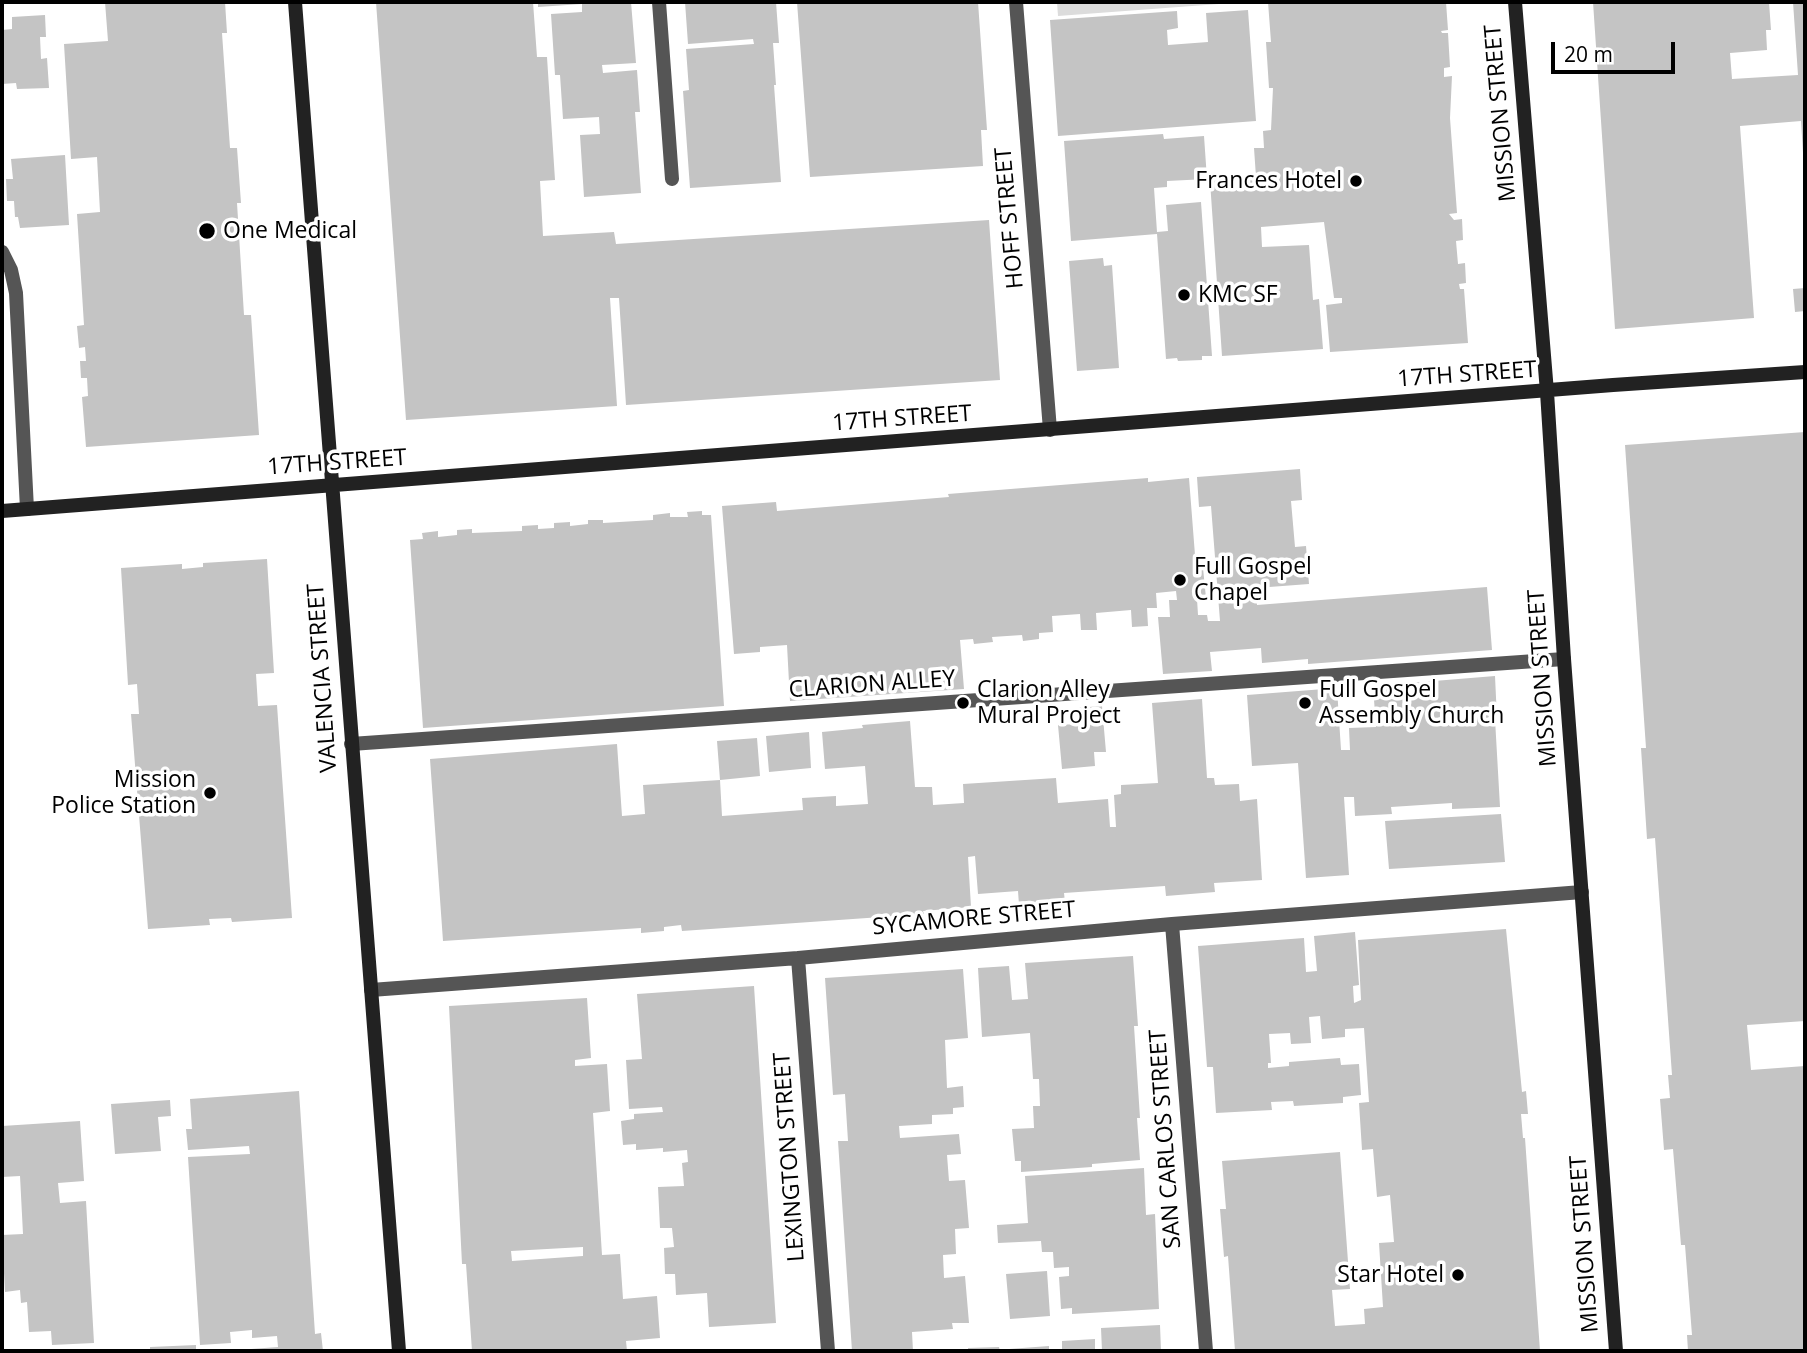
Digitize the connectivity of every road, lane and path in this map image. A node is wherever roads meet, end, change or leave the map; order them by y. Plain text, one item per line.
1 (295, 2) edge
2 (659, 2) edge
3 (1016, 2) edge
4 (1515, 2) edge
5 (672, 179) dead end
6 (2, 252) edge
7 (1805, 372) edge
8 (1547, 392) junction
9 (1050, 430) junction
10 (331, 485) junction
11 (27, 509) junction
12 (2, 511) edge
13 (1564, 659) junction
14 (351, 744) junction
15 (1582, 892) junction
16 (1172, 924) junction
17 (798, 958) junction
18 (371, 990) junction
19 (398, 1351) edge
20 (828, 1351) edge
21 (1206, 1351) edge
22 (1616, 1351) edge

1 - 10 street, VALENCIA STREET
2 - 5 street
3 - 9 street, HOFF STREET
4 - 8 street, MISSION STREET
6 - 11 street
7 - 8 street, 17TH STREET
8 - 9 street, 17TH STREET
8 - 13 street, MISSION STREET
9 - 10 street, 17TH STREET
10 - 11 street, 17TH STREET
10 - 14 street, VALENCIA STREET
11 - 12 street, 17TH STREET
13 - 14 street, CLARION ALLEY
13 - 15 street, MISSION STREET
14 - 18 street, VALENCIA STREET
15 - 16 street, SYCAMORE STREET
15 - 22 street, MISSION STREET
16 - 17 street, SYCAMORE STREET
16 - 21 street, SAN CARLOS STREET
17 - 18 street, SYCAMORE STREET
17 - 20 street, LEXINGTON STREET
18 - 19 street, VALENCIA STREET

